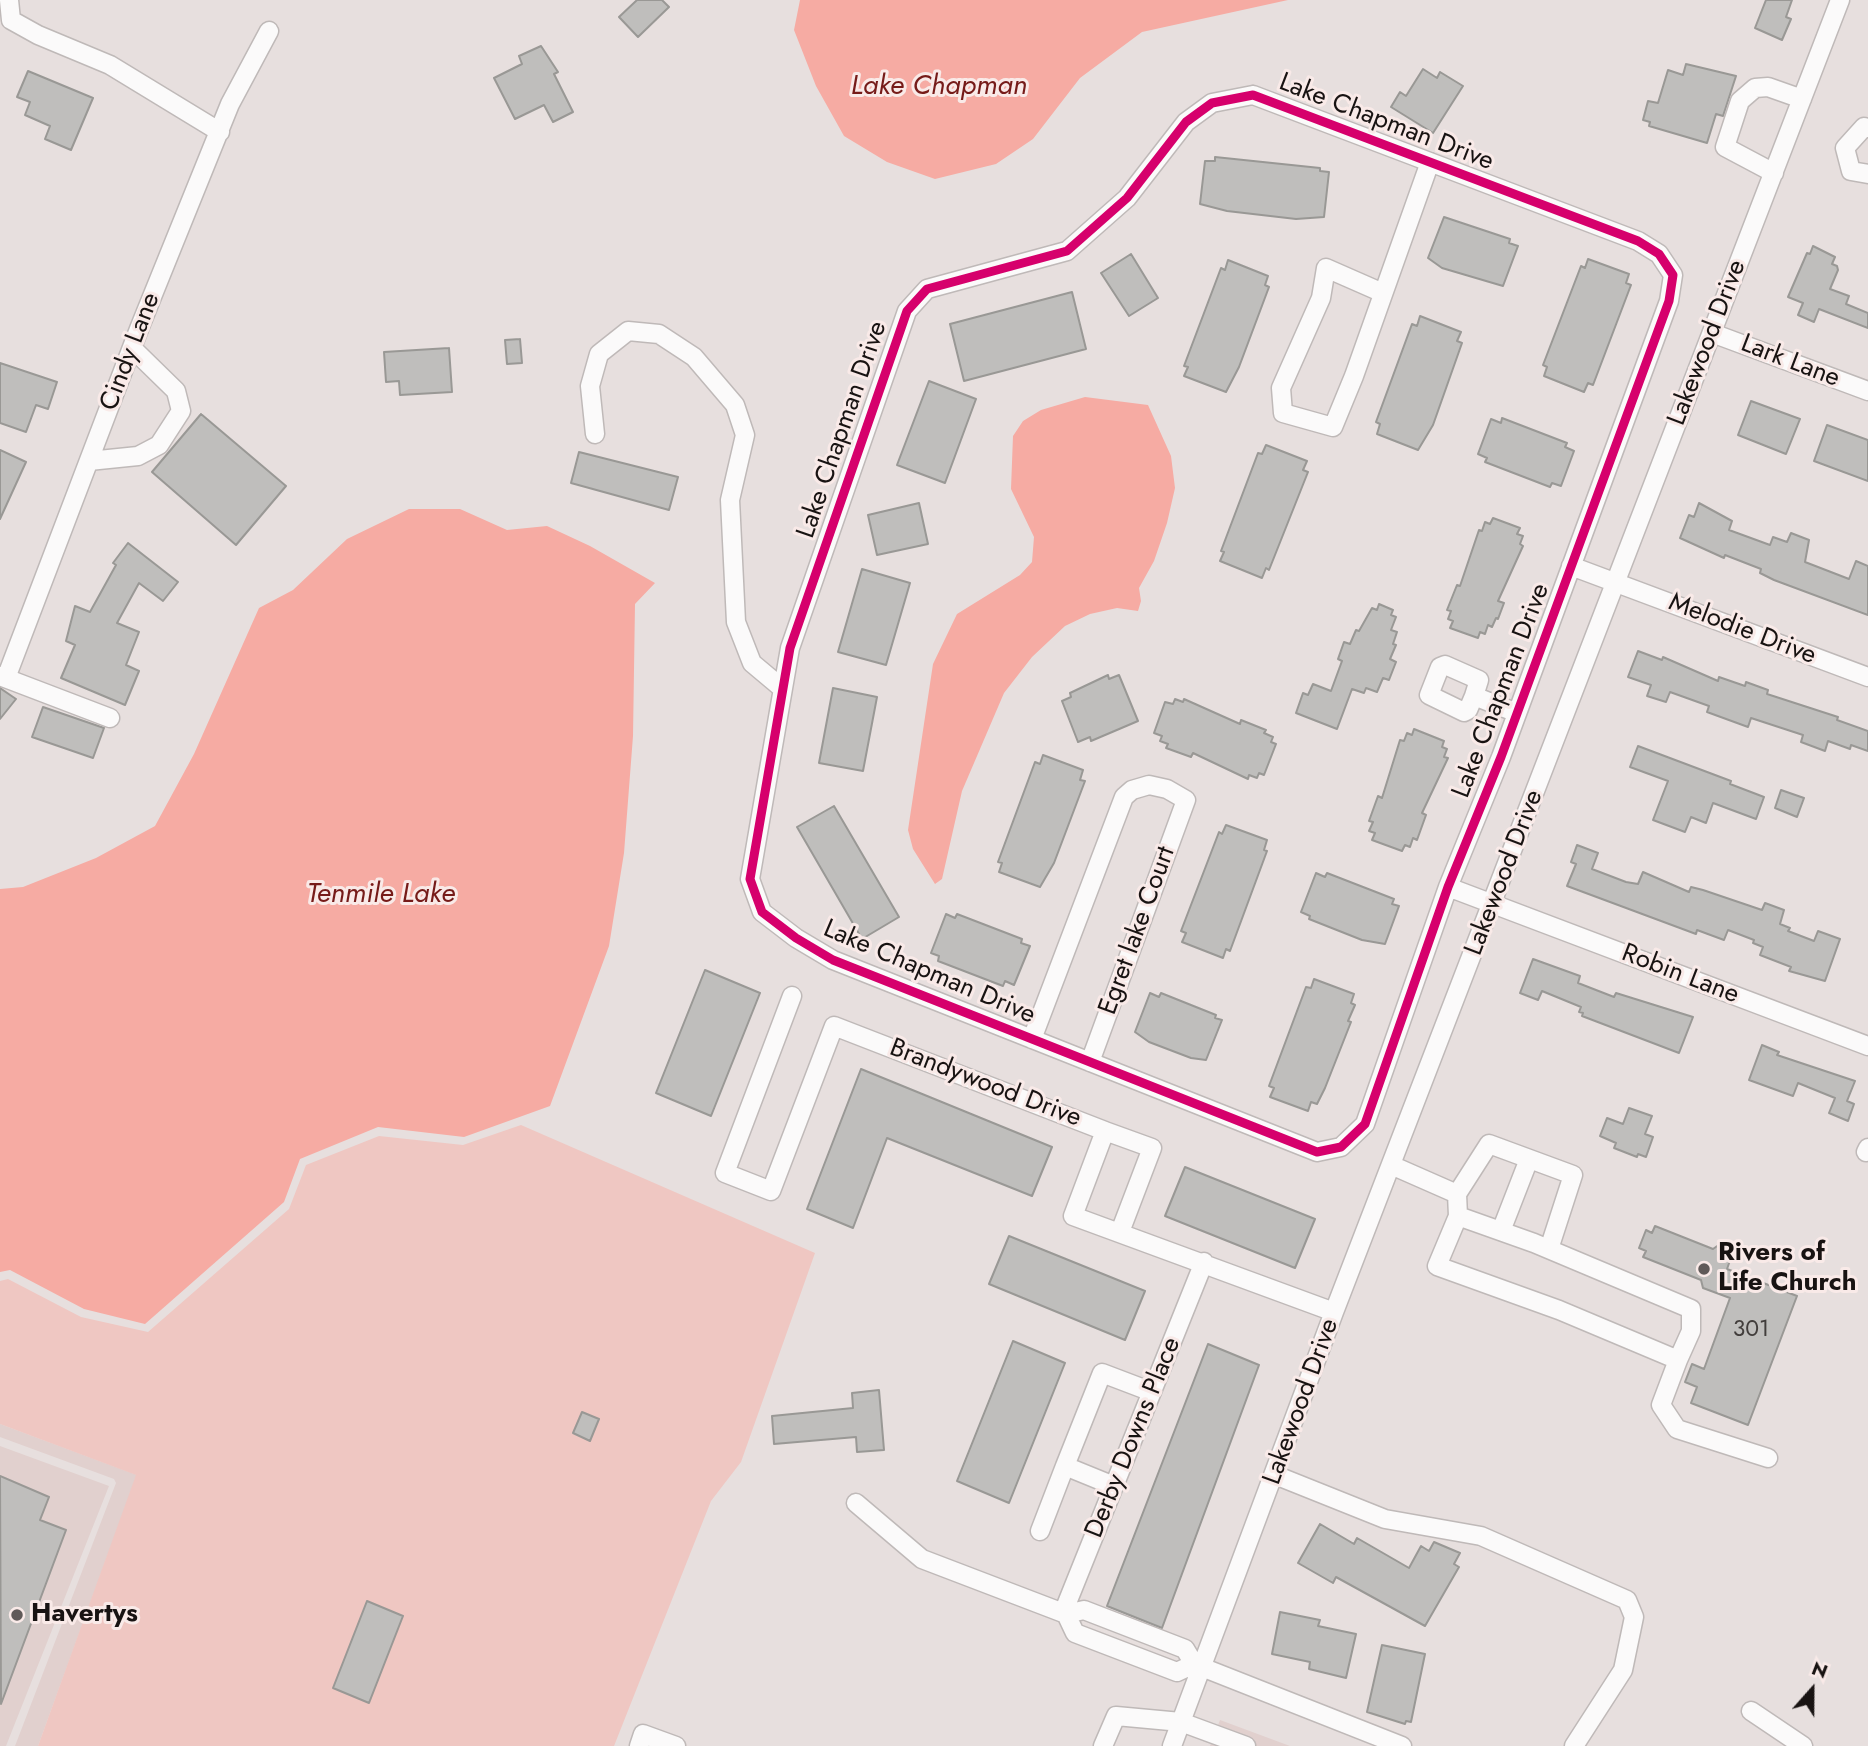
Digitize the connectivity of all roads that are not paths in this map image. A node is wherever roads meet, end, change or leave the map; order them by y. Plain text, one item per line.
1 (9, 0) edge
2 (1840, 0) edge
3 (269, 31) dead end
4 (1802, 99) junction
5 (1868, 128) edge
6 (220, 132) junction
7 (1430, 162) junction
8 (1774, 173) junction
9 (1868, 174) edge
10 (1383, 293) junction
11 (1712, 333) junction
12 (132, 348) junction
13 (1868, 391) edge
14 (594, 434) dead end
15 (89, 461) junction
16 (1571, 566) junction
17 (1616, 583) junction
18 (3, 677) edge
19 (1868, 677) edge
20 (783, 689) junction
21 (1474, 696) dead end
22 (1517, 713) junction
23 (110, 719) dead end
24 (1448, 887) junction
25 (1493, 905) junction
26 (792, 996) dead end
27 (1032, 1039) junction
28 (1868, 1046) edge
29 (1090, 1062) junction
30 (1105, 1131) junction
31 (1529, 1158) junction
32 (1391, 1165) junction
33 (1457, 1194) junction
34 (1458, 1216) junction
35 (1501, 1231) junction
36 (1120, 1232) junction
37 (1549, 1249) junction
38 (1204, 1262) junction
39 (1334, 1312) junction
40 (1678, 1360) junction
41 (1152, 1392) junction
42 (1768, 1458) dead end
43 (1065, 1466) junction
44 (1275, 1475) junction
45 (1114, 1486) junction
46 (856, 1503) dead end
47 (1040, 1531) dead end
48 (1065, 1614) junction
49 (1198, 1666) junction
50 (1752, 1712) dead end
51 (1181, 1722) junction
52 (639, 1746) edge
53 (676, 1746) edge
54 (1103, 1746) edge
55 (1172, 1746) edge
56 (1246, 1746) edge
57 (1402, 1746) edge
58 (1574, 1746) edge
59 (1803, 1746) edge

1 - 6 street
2 - 4 street, Lakewood Drive
3 - 6 street, Cindy Lane
4 - 8 street, Lakewood Drive
4 - 8 street
5 - 9 street
6 - 12 street, Cindy Lane
7 - 10 street
7 - 16 street, Lake Chapman Drive
7 - 20 street, Lake Chapman Drive
8 - 11 street, Lakewood Drive
10 - 10 street
11 - 13 street, Lark Lane
11 - 17 street, Lakewood Drive
12 - 15 street, Cindy Lane
12 - 15 street
14 - 20 street
15 - 18 street, Cindy Lane
16 - 17 street, Melodie Drive
16 - 22 street, Lake Chapman Drive
17 - 19 street, Melodie Drive
17 - 25 street, Lakewood Drive
18 - 23 street, Cindy Lane
20 - 27 street, Lake Chapman Drive
21 - 22 street
22 - 24 street, Lake Chapman Drive
24 - 25 street, Robin Lane
24 - 29 street, Lake Chapman Drive
25 - 28 street, Robin Lane
25 - 32 street, Lakewood Drive
26 - 30 street, Brandywood Drive
27 - 29 street, Lake Chapman Drive
27 - 29 street, Egret lake Court
30 - 36 street
30 - 36 street, Brandywood Drive
31 - 33 street
31 - 35 street
31 - 37 street
32 - 33 street
32 - 39 street, Lakewood Drive
33 - 34 street
34 - 35 street
34 - 40 street
35 - 37 street
36 - 38 street, Brandywood Drive
37 - 40 street
38 - 39 street, Brandywood Drive
38 - 41 street, Derby Downs Place
39 - 44 street, Lakewood Drive
40 - 42 street
41 - 43 street
41 - 45 street, Derby Downs Place
43 - 45 street
43 - 47 street
44 - 49 street, Lakewood Drive
44 - 58 street
45 - 48 street, Derby Downs Place
46 - 48 street
48 - 49 street
48 - 49 street
49 - 51 street, Lakewood Drive
49 - 57 street
50 - 59 street
51 - 54 street
51 - 55 street, Lakewood Drive
51 - 56 street
52 - 53 street

